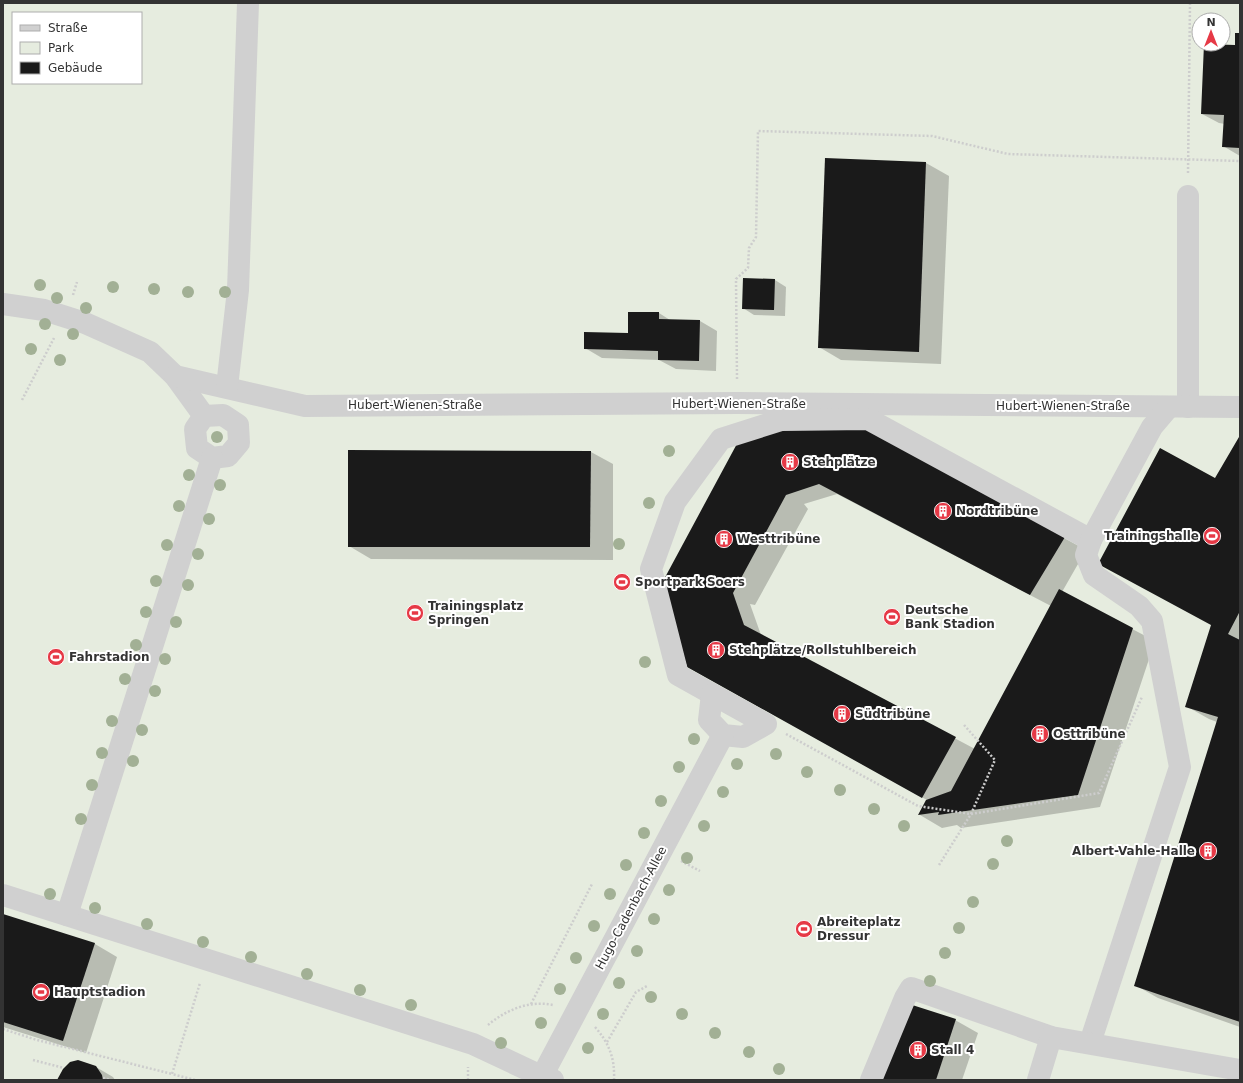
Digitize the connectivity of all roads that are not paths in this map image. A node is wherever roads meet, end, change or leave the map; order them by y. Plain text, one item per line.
1 (248, 3) edge
2 (1188, 196) dead end
3 (3, 304) edge
4 (175, 376) junction
5 (233, 389) junction
6 (1178, 407) junction
7 (1240, 407) edge
8 (204, 416) junction
9 (212, 458) junction
10 (1091, 540) junction
11 (712, 694) junction
12 (722, 735) junction
13 (3, 895) edge
14 (67, 915) junction
15 (1052, 1037) junction
16 (1090, 1043) junction
17 (1240, 1070) edge
18 (544, 1079) edge
19 (871, 1080) edge
20 (1038, 1080) edge

1 - 5 lane
2 - 6 lane
3 - 4 lane
4 - 5 lane, Hubert-Wienen-Straße
4 - 8 lane
5 - 6 lane, Hubert-Wienen-Straße
6 - 7 lane, Hubert-Wienen-Straße
6 - 10 lane
8 - 9 lane
8 - 9 lane
9 - 14 lane
10 - 11 lane
10 - 16 lane
11 - 12 lane
11 - 12 lane
12 - 18 lane, Hugo-Cadenbach-Allee
13 - 14 lane
14 - 18 lane
15 - 16 lane
15 - 19 lane
15 - 20 lane
16 - 17 lane

